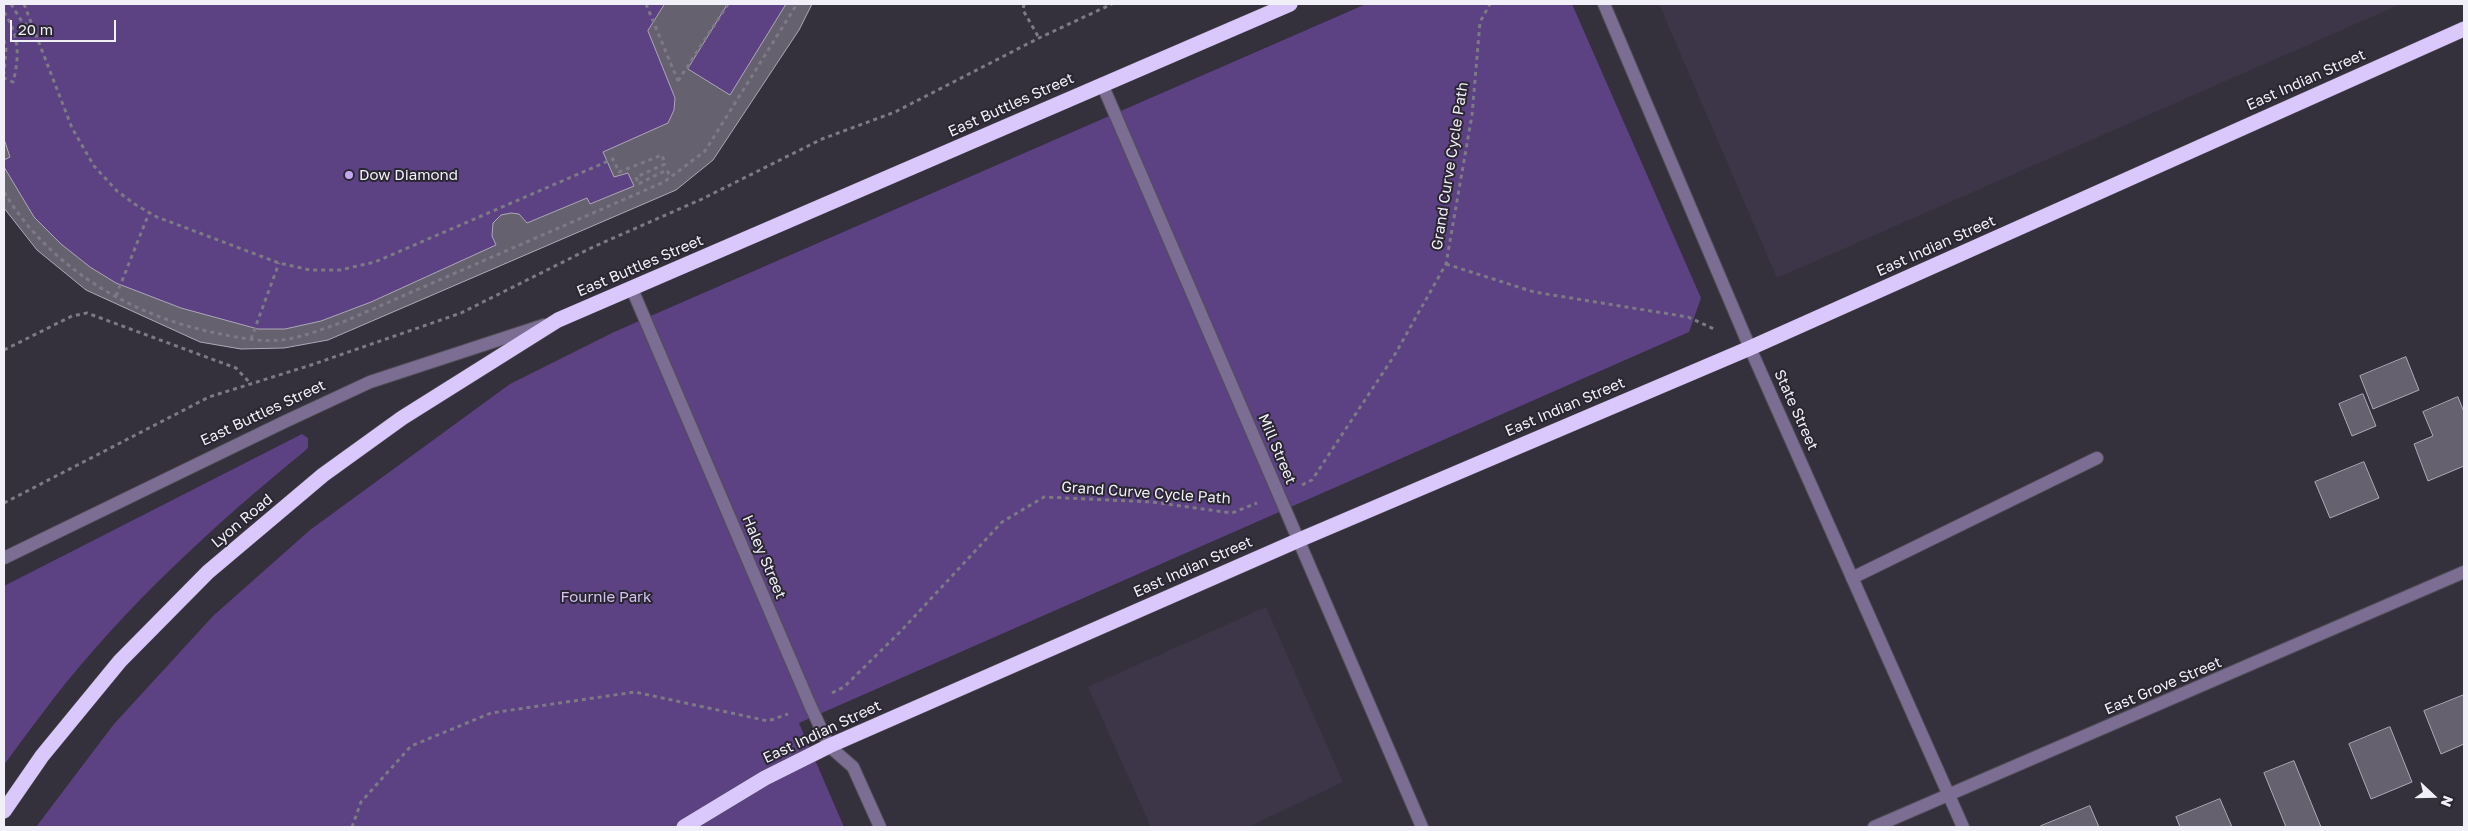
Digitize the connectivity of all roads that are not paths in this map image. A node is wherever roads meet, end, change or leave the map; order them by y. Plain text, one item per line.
1 (1290, 4) edge
2 (1604, 4) edge
3 (2464, 29) edge
4 (1102, 84) junction
5 (632, 289) junction
6 (558, 320) junction
7 (1750, 348) junction
8 (2097, 458) dead end
9 (1299, 540) junction
10 (4, 558) edge
11 (2464, 572) edge
12 (1852, 578) junction
13 (830, 746) junction
14 (1949, 796) junction
15 (4, 811) edge
16 (684, 827) edge
17 (880, 827) edge
18 (1422, 827) edge
19 (1874, 827) edge
20 (1963, 827) edge

1 - 4 highway, East Buttles Street
2 - 7 street, State Street
3 - 7 highway, East Indian Street
4 - 5 highway, East Buttles Street
4 - 9 street, Mill Street
5 - 6 highway, East Buttles Street
5 - 13 street, Haley Street
6 - 10 street, East Buttles Street
6 - 15 highway, Lyon Road
7 - 9 highway, East Indian Street
7 - 12 street, State Street
8 - 12 street
9 - 13 highway, East Indian Street
9 - 18 street, Mill Street
11 - 14 street, East Grove Street
12 - 14 street, State Street
13 - 16 highway, East Indian Street
13 - 17 street, Haley Street
14 - 19 street, East Grove Street
14 - 20 street, State Street

